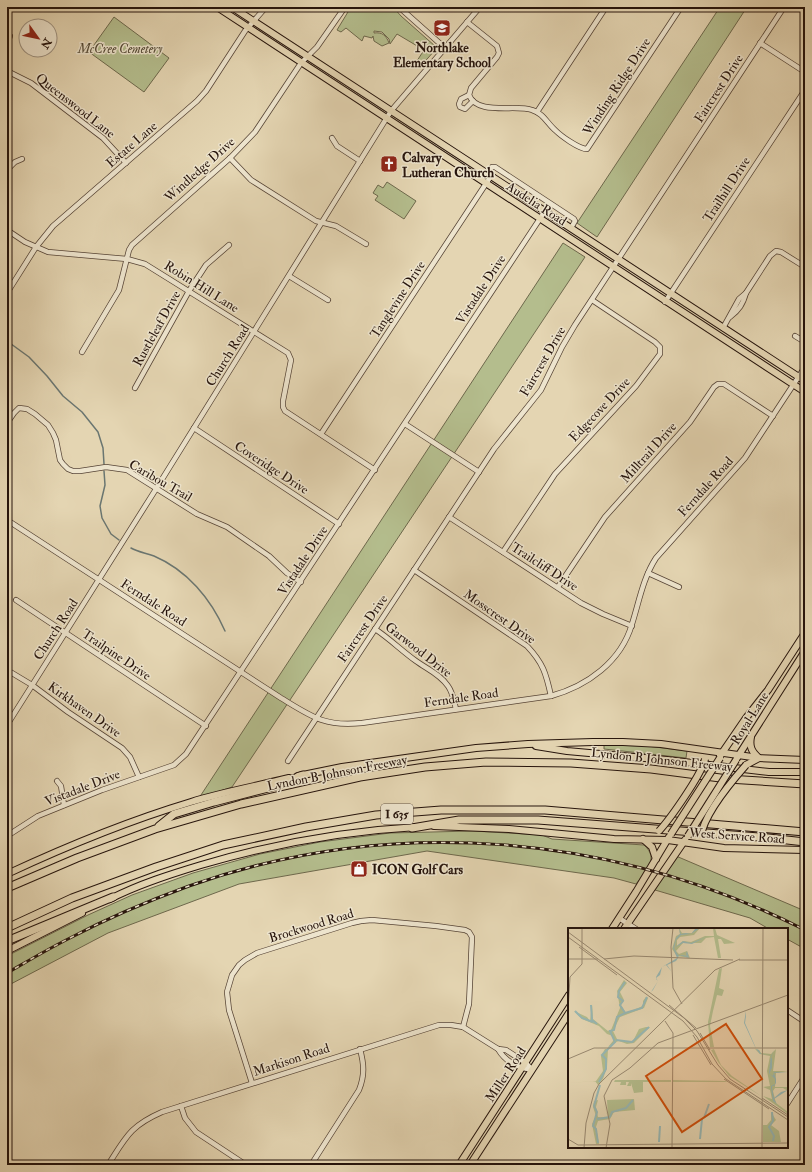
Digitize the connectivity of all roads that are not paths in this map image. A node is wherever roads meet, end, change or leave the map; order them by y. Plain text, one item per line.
1 (217, 7) edge
2 (232, 7) edge
3 (266, 7) edge
4 (345, 7) edge
5 (399, 7) edge
6 (480, 7) edge
7 (606, 7) edge
8 (681, 7) edge
9 (784, 7) edge
10 (254, 21) junction
11 (468, 22) junction
12 (248, 28) junction
13 (10, 36) dead end
14 (760, 43) junction
15 (7, 44) edge
16 (445, 48) junction
17 (308, 56) junction
18 (301, 63) junction
19 (7, 70) edge
20 (805, 72) edge
21 (805, 90) edge
22 (469, 95) junction
23 (473, 101) junction
24 (391, 111) junction
25 (537, 112) junction
26 (386, 119) junction
27 (332, 138) dead end
28 (230, 158) junction
29 (22, 160) dead end
30 (360, 161) junction
31 (126, 162) junction
32 (7, 170) edge
33 (489, 175) junction
34 (486, 183) junction
35 (545, 211) junction
36 (540, 218) junction
37 (321, 222) junction
38 (571, 228) junction
39 (7, 230) edge
40 (366, 244) dead end
41 (229, 245) dead end
42 (36, 247) junction
43 (127, 259) junction
44 (619, 259) junction
45 (614, 267) junction
46 (805, 267) edge
47 (289, 276) junction
48 (189, 291) junction
49 (7, 293) edge
50 (671, 293) junction
51 (328, 300) dead end
52 (592, 300) junction
53 (665, 302) junction
54 (723, 328) junction
55 (254, 332) junction
56 (795, 336) dead end
57 (805, 342) edge
58 (82, 352) dead end
59 (805, 367) edge
60 (798, 377) junction
61 (805, 381) edge
62 (794, 384) junction
63 (135, 388) dead end
64 (805, 392) edge
65 (773, 416) junction
66 (7, 423) edge
67 (405, 424) junction
68 (194, 428) junction
69 (321, 434) junction
70 (375, 470) junction
71 (479, 472) junction
72 (156, 489) junction
73 (449, 517) junction
74 (7, 520) edge
75 (339, 524) junction
76 (503, 552) junction
77 (414, 570) junction
78 (648, 573) junction
79 (100, 580) junction
80 (300, 582) junction
81 (558, 587) junction
82 (678, 587) dead end
83 (16, 600) dead end
84 (632, 626) junction
85 (375, 629) junction
86 (65, 633) junction
87 (805, 633) edge
88 (805, 651) edge
89 (7, 670) edge
90 (241, 672) junction
91 (32, 685) junction
92 (771, 685) junction
93 (779, 691) junction
94 (551, 696) junction
95 (456, 709) junction
96 (316, 718) junction
97 (7, 725) edge
98 (206, 726) junction
99 (751, 736) junction
100 (528, 744) junction
101 (702, 750) junction
102 (721, 755) junction
103 (737, 758) junction
104 (759, 758) junction
105 (805, 760) edge
106 (288, 761) dead end
107 (805, 772) edge
108 (303, 775) junction
109 (139, 777) junction
110 (57, 781) dead end
111 (805, 784) edge
112 (64, 805) junction
113 (412, 828) junction
114 (155, 829) junction
115 (805, 832) edge
116 (7, 836) edge
117 (669, 837) junction
118 (646, 839) junction
119 (684, 842) junction
120 (805, 842) edge
121 (704, 845) junction
122 (803, 851) edge
123 (656, 859) junction
124 (7, 874) edge
125 (7, 888) edge
126 (113, 897) junction
127 (619, 918) junction
128 (626, 926) edge
129 (7, 928) edge
130 (613, 928) edge
131 (7, 941) edge
132 (7, 951) edge
133 (566, 1005) edge
134 (788, 1011) edge
135 (568, 1015) edge
136 (805, 1022) edge
137 (463, 1027) junction
138 (360, 1049) junction
139 (524, 1066) junction
140 (532, 1070) junction
141 (805, 1076) edge
142 (252, 1083) junction
143 (788, 1102) edge
144 (181, 1106) junction
145 (462, 1164) edge
146 (108, 1165) edge
147 (246, 1165) edge
148 (310, 1165) edge
149 (470, 1165) edge

1 - 12 main road, Audelia Road
2 - 10 main road, Audelia Road
3 - 10 street, Estate Lane
4 - 17 street, Windledge Drive
5 - 16 street
6 - 11 street, Church Road
7 - 25 street
8 - 25 street, Winding Ridge Drive
9 - 14 street, Faircrest Drive
10 - 12 street, Estate Lane
10 - 17 main road, Audelia Road
11 - 16 street, Church Road
11 - 22 street
12 - 18 main road, Audelia Road
12 - 31 street, Estate Lane
13 - 15 street
14 - 20 street
14 - 44 street, Faircrest Drive
16 - 24 street, Church Road
17 - 18 street, Windledge Drive
17 - 24 main road, Audelia Road
18 - 26 main road, Audelia Road
18 - 28 street, Windledge Drive
19 - 31 street, Queenswood Lane
21 - 50 street, Trailhill Drive
22 - 23 street
22 - 23 street
23 - 25 street
24 - 26 street, Church Road
24 - 33 main road, Audelia Road
26 - 30 street, Church Road
26 - 34 main road, Audelia Road
27 - 30 street
28 - 37 street
28 - 43 street, Windledge Drive
29 - 32 street
30 - 37 street, Church Road
31 - 42 street, Estate Lane
33 - 34 street, Tanglevine Drive
33 - 35 main road, Audelia Road
33 - 38 street, Audelia Road
34 - 36 main road, Audelia Road
34 - 69 street, Tanglevine Drive
35 - 36 street, Vistadale Drive
35 - 38 main road, Audelia Road
36 - 45 main road, Audelia Road
36 - 67 street, Vistadale Drive
37 - 40 street
37 - 47 street, Church Road
38 - 44 main road, Audelia Road
39 - 42 street, Robin Hill Lane
41 - 48 street, Rustleleaf Drive
42 - 43 street, Robin Hill Lane
42 - 49 street, Estate Lane
43 - 48 street, Robin Hill Lane
43 - 58 street, Windledge Drive
44 - 45 street, Faircrest Drive
44 - 50 main road, Audelia Road
45 - 52 street, Faircrest Drive
45 - 53 main road, Audelia Road
46 - 54 street
47 - 51 street
47 - 55 street, Church Road
48 - 55 street, Robin Hill Lane
48 - 63 street, Rustleleaf Drive
50 - 53 street, Trailhill Drive
50 - 54 main road, Audelia Road
52 - 71 street, Faircrest Drive
52 - 76 street, Edgecove Drive
53 - 62 main road, Audelia Road
54 - 60 main road, Audelia Road
55 - 68 street, Church Road
55 - 69 street, Robin Hill Lane
56 - 57 street
59 - 60 street, Ferndale Road
60 - 61 main road, Audelia Road
60 - 62 street, Ferndale Road
62 - 64 main road, Audelia Road
62 - 65 street, Ferndale Road
65 - 78 street, Ferndale Road
65 - 81 street, Milltrail Drive
66 - 72 street, Caribou Trail
67 - 70 street, Vistadale Drive
67 - 71 street
68 - 72 street, Church Road
68 - 75 street, Coveridge Drive
69 - 70 street, Robin Hill Lane
70 - 75 street, Vistadale Drive
71 - 73 street, Faircrest Drive
72 - 79 street, Church Road
72 - 80 street, Caribou Trail
73 - 76 street, Trailcliff Drive
73 - 77 street, Faircrest Drive
74 - 79 street, Ferndale Road
75 - 80 street, Vistadale Drive
76 - 81 street, Trailcliff Drive
77 - 85 street, Faircrest Drive
77 - 94 street, Mosscrest Drive
78 - 82 street
78 - 84 street, Ferndale Road
79 - 86 street, Church Road
79 - 90 street, Ferndale Road
80 - 90 street, Vistadale Drive
81 - 84 street, Trailcliff Drive
83 - 86 street, Trailpine Drive
84 - 94 street, Ferndale Road
85 - 95 street, Garwood Drive
85 - 96 street, Faircrest Drive
86 - 91 street, Church Road
86 - 98 street, Trailpine Drive
87 - 92 main road, Royal Lane
88 - 93 main road, Royal Lane
89 - 91 street, Kirkhaven Drive
90 - 96 street, Ferndale Road
90 - 98 street, Vistadale Drive
91 - 97 street, Church Road
91 - 109 street, Kirkhaven Drive
92 - 93 main road
92 - 102 main road, Royal Lane
93 - 99 main road, Royal Lane
94 - 95 street, Ferndale Road
95 - 96 street, Ferndale Road
96 - 106 street, Faircrest Drive
98 - 109 street, Vistadale Drive
99 - 103 main road, Royal Lane
99 - 104 main road
100 - 101 main road
100 - 107 main road
100 - 108 main road
101 - 102 main road
101 - 118 main road, bridge
102 - 103 main road
102 - 117 main road, Royal Lane, bridge
103 - 104 main road
103 - 119 main road, Royal Lane, bridge
104 - 105 main road
104 - 121 main road, bridge
108 - 114 highway
108 - 124 main road
109 - 112 street, Vistadale Drive
110 - 112 street
111 - 114 highway, Lyndon B Johnson Freeway
112 - 116 street, Vistadale Drive
113 - 118 main road, West Service Road
113 - 120 highway
113 - 126 main road, West Service Road
114 - 125 highway, Lyndon B Johnson Freeway
115 - 129 highway, I 635
117 - 118 main road, West Service Road
117 - 119 main road, West Service Road
117 - 123 main road
118 - 123 main road
119 - 121 main road, West Service Road
119 - 128 main road, Royal Lane
121 - 122 main road, West Service Road
123 - 127 main road
126 - 131 highway
126 - 132 main road, West Service Road
127 - 128 street
127 - 130 main road
133 - 139 main road, Miller Road
134 - 136 street
135 - 140 main road, Miller Road
137 - 138 street, Markison Road
137 - 139 street, Markison Road
137 - 142 street, Brockwood Road
138 - 142 street, Markison Road
138 - 148 street
139 - 140 street, Markison Road
139 - 145 main road, Miller Road
140 - 149 main road, Miller Road
141 - 143 street
142 - 144 street, Markison Road
144 - 146 street, Markison Road
144 - 147 street

